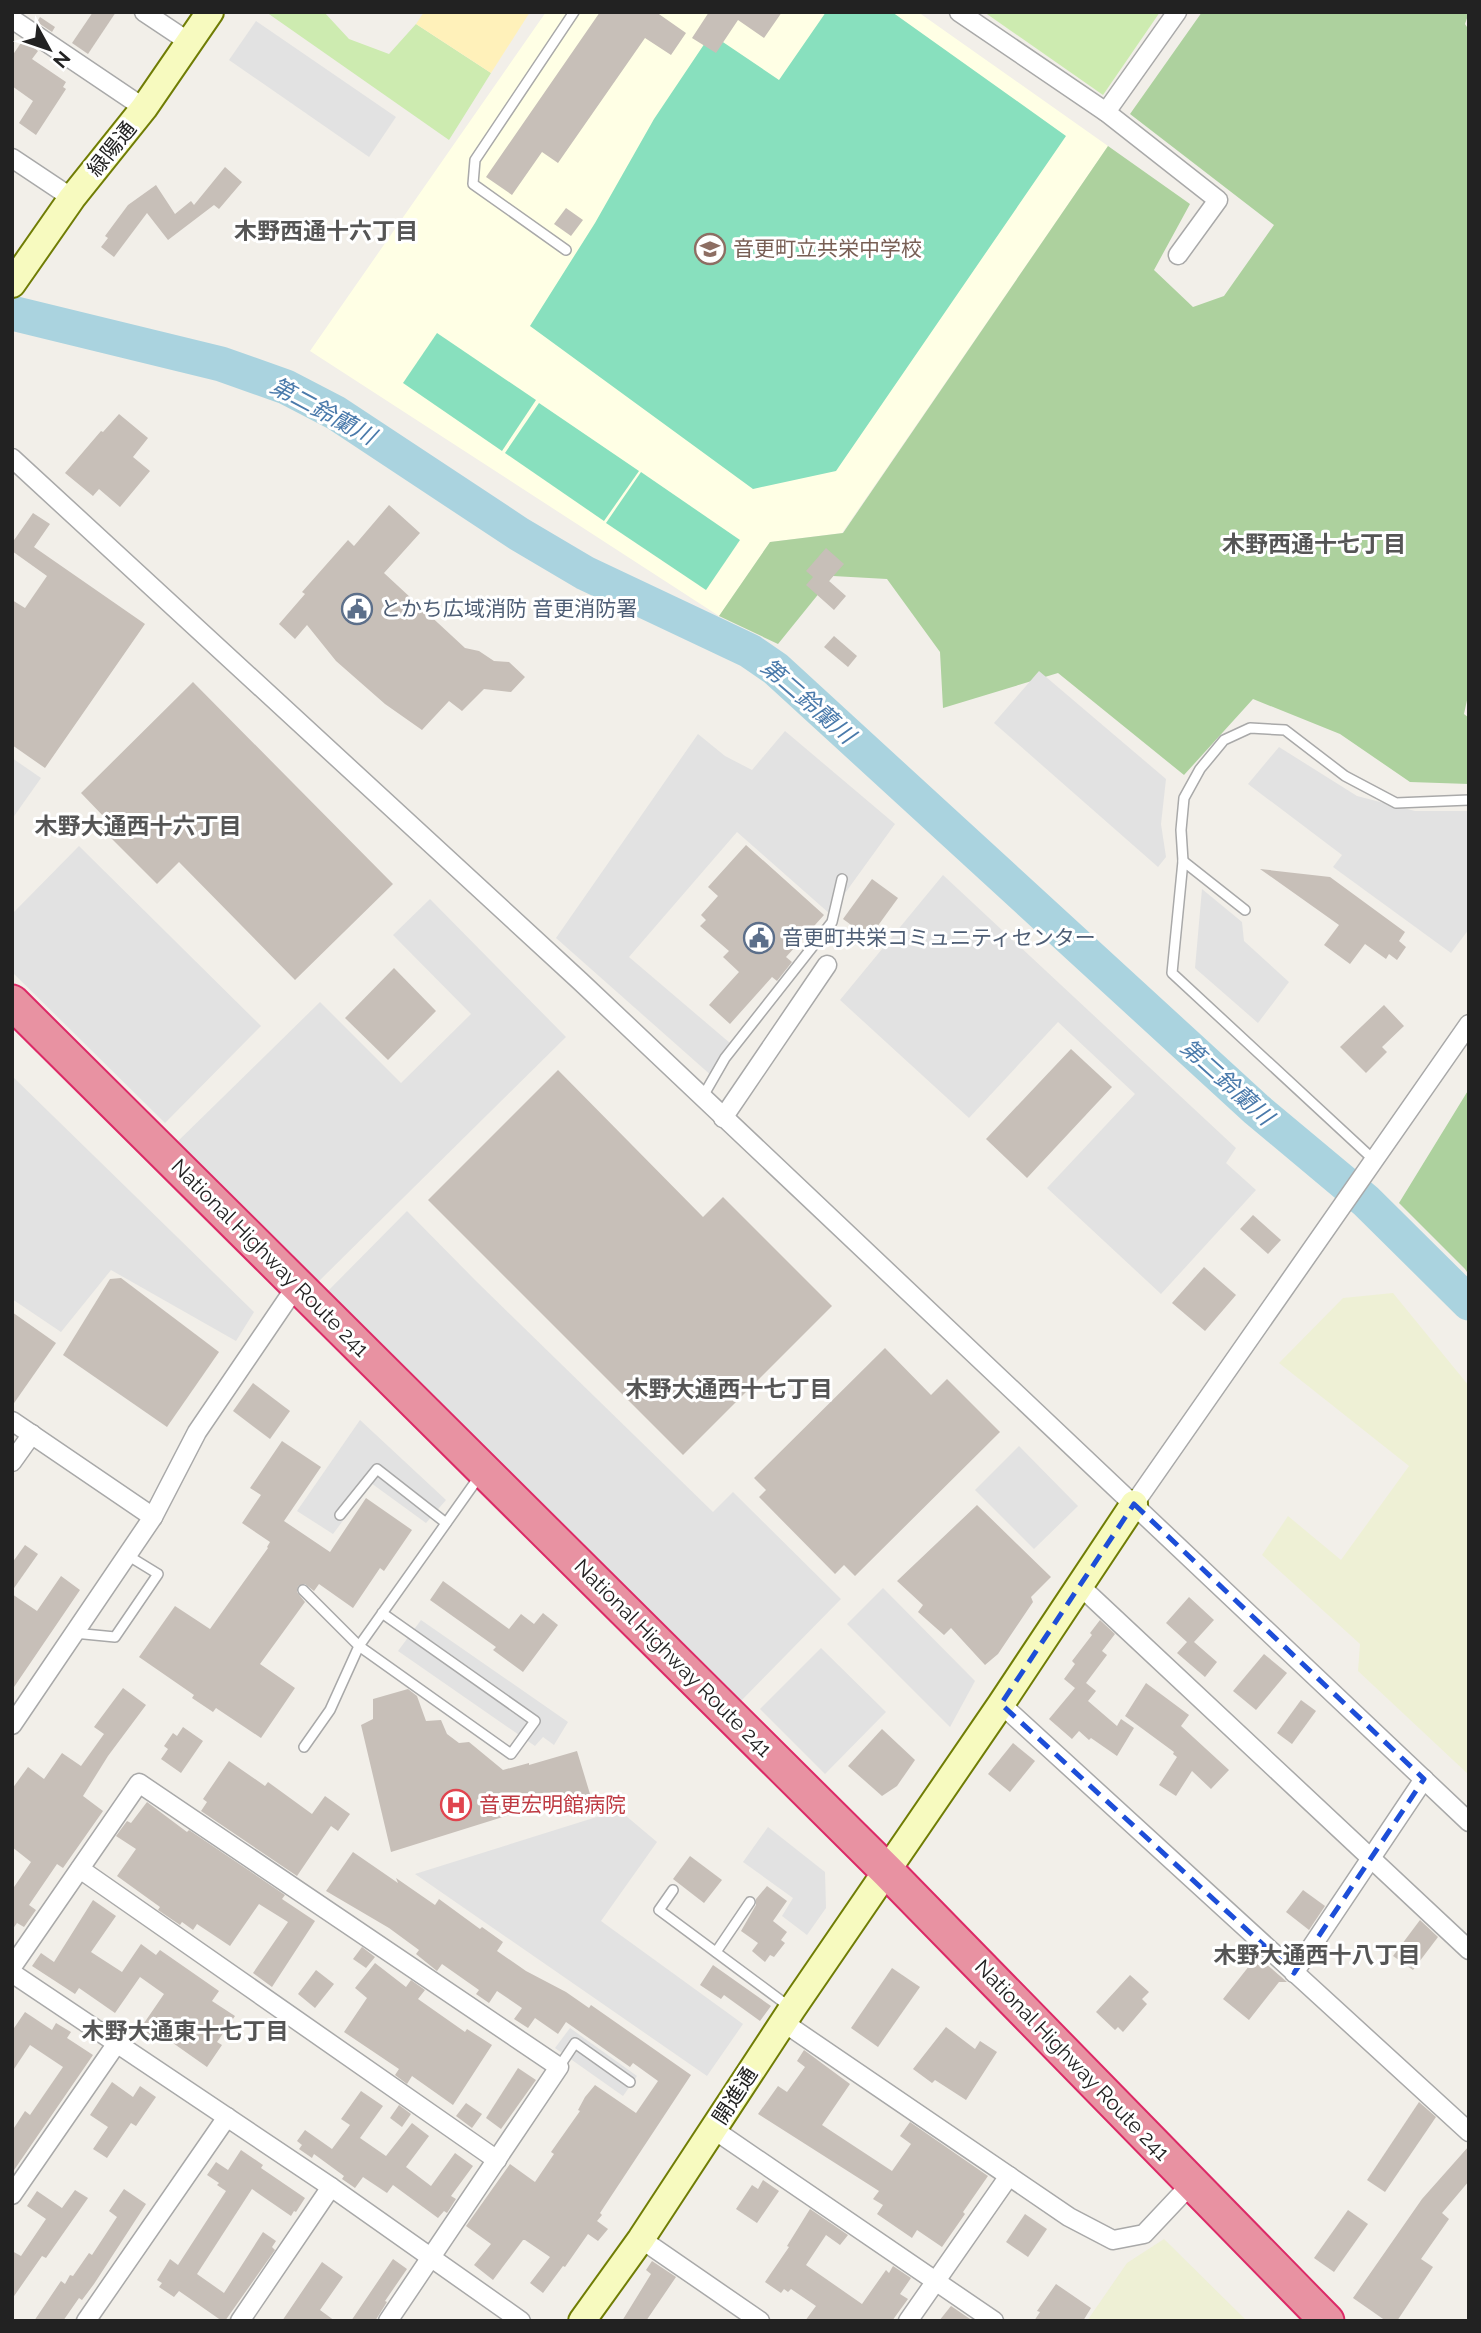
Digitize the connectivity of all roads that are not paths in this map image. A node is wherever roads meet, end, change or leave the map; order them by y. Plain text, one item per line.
1 (144, 12) edge
2 (210, 12) edge
3 (574, 12) edge
4 (959, 12) edge
5 (1177, 12) edge
6 (12, 19) edge
7 (189, 42) junction
8 (144, 108) junction
9 (1107, 112) junction
10 (12, 158) edge
11 (72, 198) junction
12 (566, 250) dead end
13 (1178, 256) dead end
14 (18, 268) edge
15 (12, 458) edge
16 (1469, 800) edge
17 (1183, 861) junction
18 (842, 878) dead end
19 (1245, 910) dead end
20 (827, 965) dead end
21 (12, 1002) edge
22 (1469, 1024) edge
23 (702, 1099) junction
24 (723, 1118) junction
25 (1369, 1167) junction
26 (298, 1285) junction
27 (12, 1420) edge
28 (32, 1434) junction
29 (12, 1462) edge
30 (484, 1470) junction
31 (1134, 1504) junction
32 (340, 1515) dead end
33 (153, 1517) junction
34 (446, 1523) junction
35 (127, 1555) junction
36 (1079, 1585) junction
37 (303, 1590) dead end
38 (382, 1613) junction
39 (74, 1633) junction
40 (359, 1646) junction
41 (1001, 1704) junction
42 (12, 1725) edge
43 (304, 1747) dead end
44 (1424, 1779) junction
45 (1469, 1822) edge
46 (1371, 1858) junction
47 (80, 1870) junction
48 (887, 1871) junction
49 (673, 1890) dead end
50 (750, 1902) dead end
51 (1469, 1950) edge
52 (716, 1952) junction
53 (12, 1970) edge
54 (1294, 1973) junction
55 (788, 2016) junction
56 (117, 2043) junction
57 (559, 2067) junction
58 (630, 2082) dead end
59 (227, 2117) junction
60 (713, 2129) junction
61 (1469, 2132) edge
62 (497, 2160) junction
63 (1009, 2176) junction
64 (1192, 2183) junction
65 (331, 2187) junction
66 (12, 2195) edge
67 (641, 2239) junction
68 (430, 2257) junction
69 (936, 2281) junction
70 (86, 2321) edge
71 (240, 2321) edge
72 (388, 2321) edge
73 (521, 2321) edge
74 (582, 2321) edge
75 (760, 2321) edge
76 (908, 2321) edge
77 (994, 2321) edge
78 (1327, 2321) edge

1 - 7 street
2 - 7 street, 緑陽通
3 - 12 lane
4 - 9 street
5 - 9 street
6 - 8 street
7 - 8 street, 緑陽通
8 - 11 street, 緑陽通
9 - 13 street
10 - 11 street
11 - 14 street, 緑陽通
15 - 23 street
16 - 17 lane
17 - 19 lane
17 - 25 lane
18 - 23 lane
20 - 24 street
21 - 26 highway, National Highway Route 241
22 - 25 street
23 - 24 street
24 - 31 street
25 - 31 street
26 - 30 highway, National Highway Route 241
26 - 33 street
27 - 28 street
28 - 29 street
28 - 33 street
30 - 34 lane
30 - 48 highway, National Highway Route 241
31 - 36 street, 開進通
31 - 44 street
32 - 34 lane
33 - 35 street
34 - 38 lane
35 - 39 street
35 - 39 lane
36 - 41 street, 開進通
36 - 46 street
37 - 40 lane
38 - 40 lane
38 - 40 lane
39 - 42 street
40 - 43 lane
41 - 48 street, 開進通
41 - 54 street
44 - 45 street
44 - 46 street
46 - 51 street
46 - 54 street
47 - 53 street
47 - 57 street
47 - 62 street
48 - 55 street, 開進通
48 - 64 highway, National Highway Route 241
49 - 52 lane
50 - 52 lane
52 - 55 lane
53 - 56 street
54 - 61 street
55 - 60 street, 開進通
55 - 63 street
56 - 59 street
56 - 66 street
57 - 58 lane
57 - 62 street
59 - 65 street
59 - 70 street
60 - 67 street, 開進通
60 - 69 street
62 - 68 street
63 - 64 street
63 - 69 street
64 - 78 highway, National Highway Route 241
65 - 68 street
65 - 71 street
67 - 74 street, 開進通
67 - 75 street
68 - 72 street
68 - 73 street
69 - 76 street
69 - 77 street

